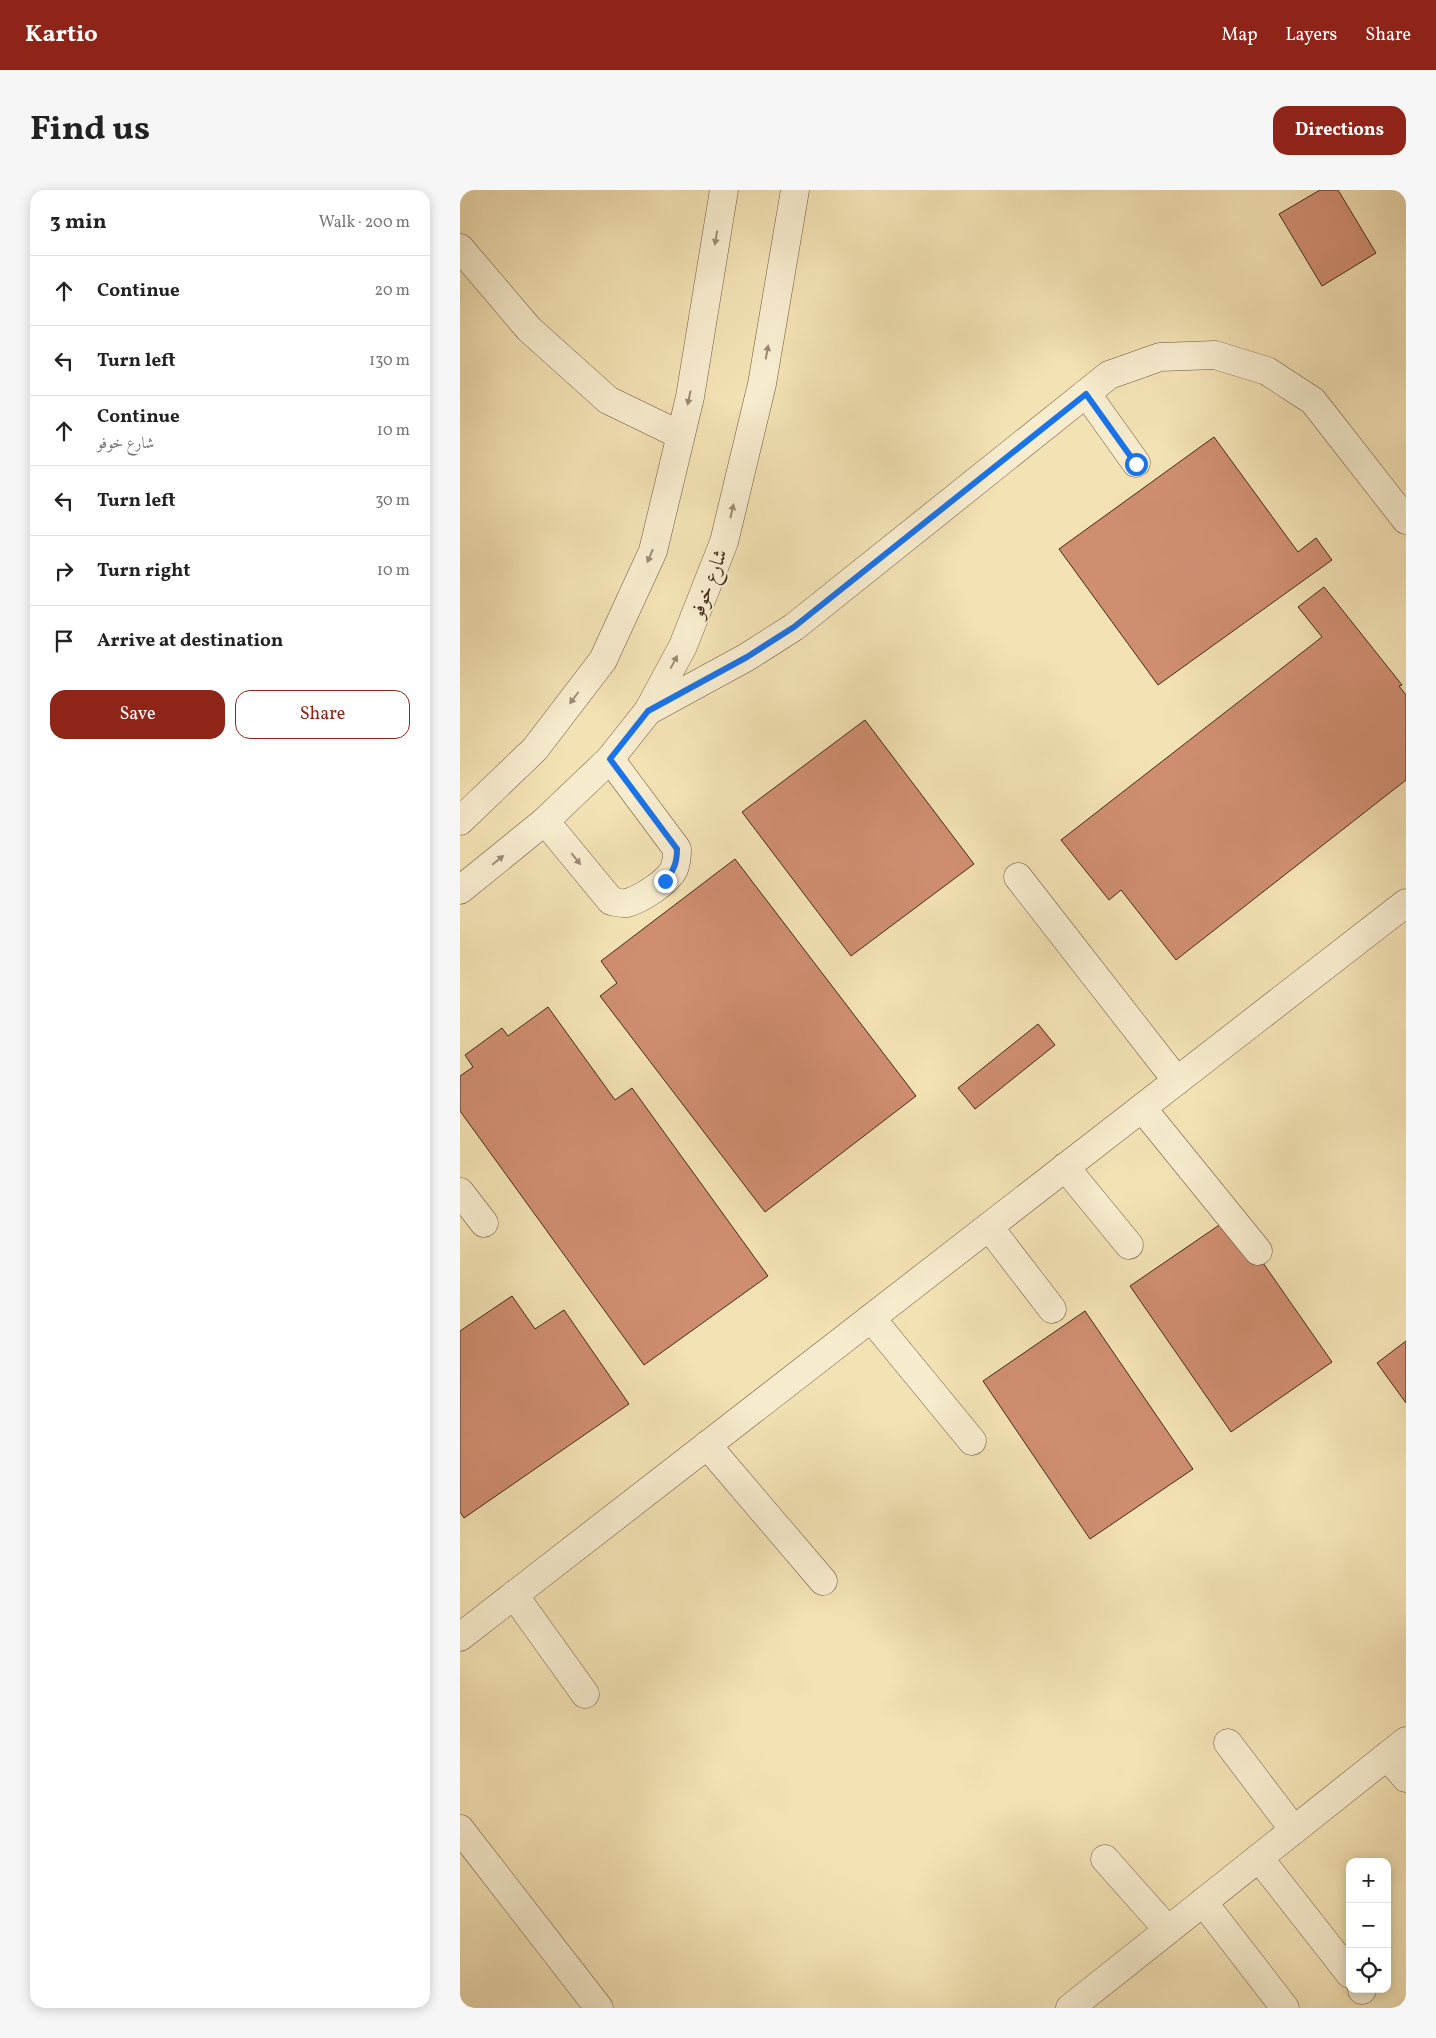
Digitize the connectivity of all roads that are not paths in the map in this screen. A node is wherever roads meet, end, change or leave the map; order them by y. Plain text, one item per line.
1 (724, 190) edge
2 (795, 190) edge
3 (460, 248) edge
4 (1086, 394) junction
5 (680, 435) junction
6 (1136, 464) dead end
7 (1406, 520) edge
8 (648, 711) junction
9 (610, 759) junction
10 (460, 821) edge
11 (546, 821) junction
12 (1018, 878) dead end
13 (460, 890) edge
14 (1406, 903) edge
15 (1176, 1081) junction
16 (1142, 1108) junction
17 (1065, 1167) junction
18 (460, 1192) edge
19 (484, 1223) dead end
20 (989, 1227) junction
21 (1129, 1245) dead end
22 (1258, 1251) dead end
23 (1052, 1309) dead end
24 (871, 1318) junction
25 (972, 1441) dead end
26 (707, 1445) junction
27 (823, 1581) dead end
28 (514, 1595) junction
29 (460, 1637) edge
30 (585, 1694) dead end
31 (1228, 1743) dead end
32 (1397, 1748) edge
33 (1406, 1778) edge
34 (460, 1830) edge
35 (1294, 1830) junction
36 (1259, 1858) junction
37 (1105, 1859) dead end
38 (1203, 1902) junction
39 (1168, 1930) junction
40 (1346, 1969) edge
41 (599, 2008) edge
42 (1070, 2008) edge
43 (1285, 2008) edge

1 -> 5 street
8 -> 2 street, شارع خوفو
3 - 5 street
4 - 6 street
4 - 7 street
4 - 8 street
5 -> 10 street
8 - 9 street, شارع خوفو
9 - 11 street, شارع خوفو
11 -> 9 street
13 -> 11 street, شارع خوفو
12 - 15 street
14 - 15 street
15 - 16 street
16 - 17 street
16 - 22 street
17 - 20 street
17 - 21 street
18 - 19 street
20 - 23 street
20 - 24 street
24 - 25 street
24 - 26 street
26 - 27 street
26 - 28 street
28 - 29 street
28 - 30 street
31 - 35 street
32 - 33 street
32 - 35 street
34 - 41 street
35 - 36 street
36 - 38 street
36 - 40 street
37 - 39 street
38 - 39 street
38 - 43 street
39 - 42 street

